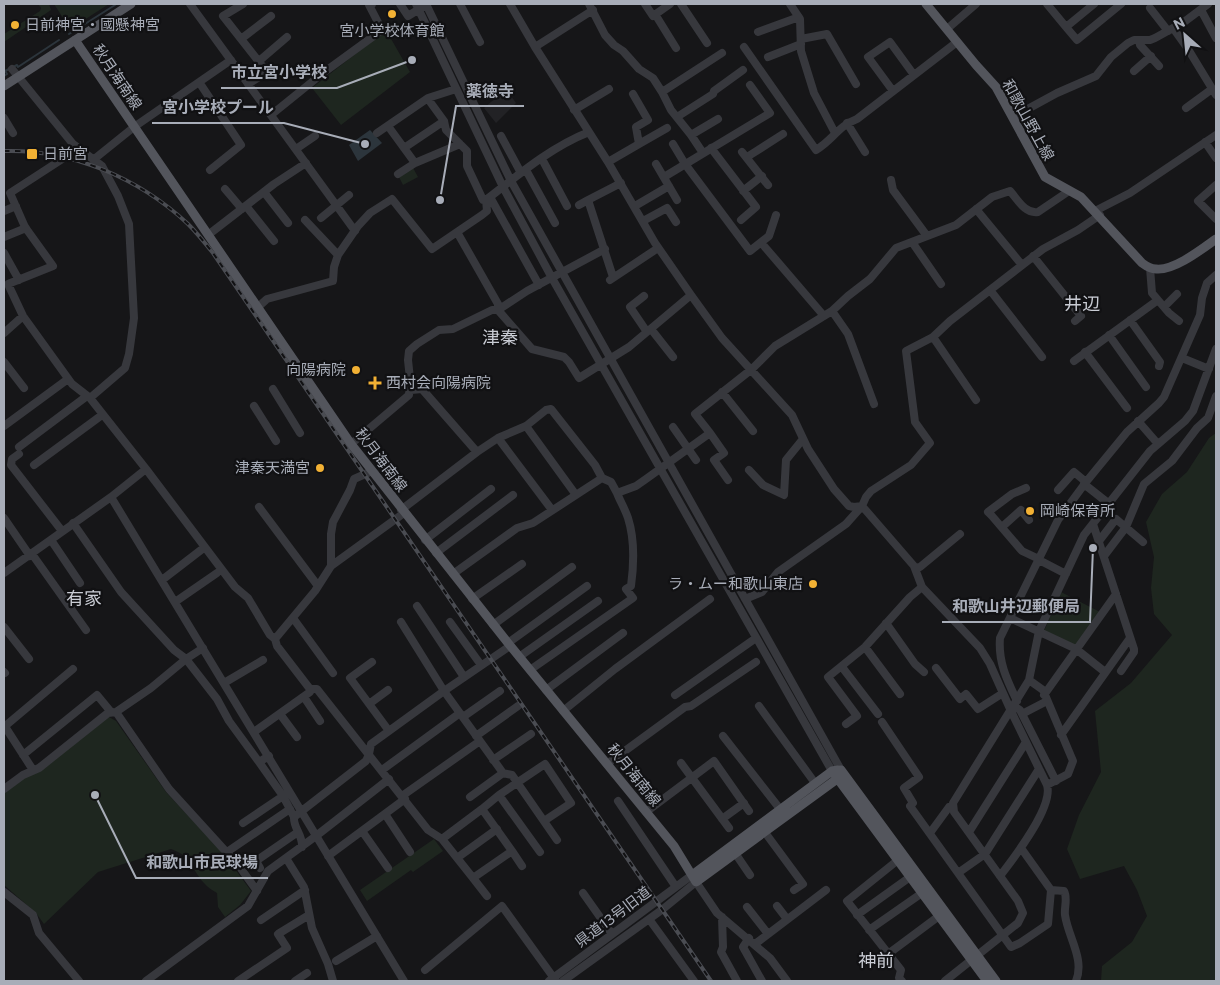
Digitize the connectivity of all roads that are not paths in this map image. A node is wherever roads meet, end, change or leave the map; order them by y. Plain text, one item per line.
1 (131, 4) edge
2 (190, 4) edge
3 (243, 4) edge
4 (372, 4) edge
5 (400, 4) edge
6 (427, 4) edge
7 (460, 4) edge
8 (510, 4) edge
9 (645, 4) edge
10 (667, 4) edge
11 (681, 4) edge
12 (790, 4) edge
13 (926, 4) edge
14 (976, 4) edge
15 (1094, 4) edge
16 (1121, 4) edge
17 (1050, 5) edge
18 (417, 6) edge
19 (1203, 6) edge
20 (591, 7) edge
21 (1150, 8) dead end
22 (656, 14) junction
23 (271, 16) dead end
24 (799, 17) junction
25 (1066, 27) junction
26 (946, 29) junction
27 (1171, 29) junction
28 (758, 32) dead end
29 (288, 37) dead end
30 (1216, 38) edge
31 (241, 39) junction
32 (75, 40) junction
33 (1140, 40) junction
34 (801, 41) junction
35 (480, 42) dead end
36 (957, 42) junction
37 (707, 43) dead end
38 (534, 47) junction
39 (744, 47) dead end
40 (676, 48) dead end
41 (722, 53) dead end
42 (1151, 56) junction
43 (768, 57) dead end
44 (230, 60) junction
45 (258, 61) junction
46 (1159, 66) dead end
47 (12, 69) dead end
48 (743, 70) dead end
49 (1134, 71) dead end
50 (914, 75) junction
51 (19, 76) junction
52 (766, 78) junction
53 (199, 82) junction
54 (248, 84) junction
55 (856, 84) dead end
56 (4, 86) edge
57 (456, 89) junction
58 (609, 89) dead end
59 (894, 91) junction
60 (662, 92) junction
61 (1214, 92) edge
62 (633, 94) dead end
63 (428, 99) junction
64 (1186, 108) dead end
65 (574, 110) junction
66 (271, 115) junction
67 (677, 117) junction
68 (1013, 117) junction
69 (4, 118) edge
70 (718, 118) dead end
71 (444, 121) junction
72 (847, 123) junction
73 (388, 126) junction
74 (134, 127) junction
75 (667, 128) dead end
76 (589, 132) junction
77 (12, 133) dead end
78 (378, 133) dead end
79 (835, 133) junction
80 (783, 134) dead end
81 (691, 135) junction
82 (1216, 135) edge
83 (315, 136) dead end
84 (501, 136) dead end
85 (1206, 142) junction
86 (73, 144) junction
87 (460, 144) junction
88 (639, 144) junction
89 (673, 144) dead end
90 (404, 148) junction
91 (711, 148) junction
92 (296, 149) junction
93 (865, 152) dead end
94 (702, 153) junction
95 (1216, 158) edge
96 (542, 159) junction
97 (93, 160) junction
98 (414, 162) junction
99 (608, 162) junction
100 (306, 163) junction
101 (656, 164) dead end
102 (685, 164) junction
103 (210, 170) dead end
104 (524, 172) junction
105 (398, 174) dead end
106 (762, 176) junction
107 (664, 177) junction
108 (891, 180) dead end
109 (511, 181) junction
110 (621, 183) junction
111 (768, 184) dead end
112 (1216, 185) edge
113 (669, 186) junction
114 (503, 187) junction
115 (226, 189) dead end
116 (743, 191) junction
117 (1069, 191) junction
118 (264, 192) junction
119 (349, 194) dead end
120 (488, 198) junction
121 (588, 200) junction
122 (677, 200) dead end
123 (579, 205) dead end
124 (16, 206) junction
125 (336, 206) junction
126 (567, 206) dead end
127 (635, 206) junction
128 (244, 208) junction
129 (976, 209) junction
130 (4, 211) edge
131 (1097, 213) junction
132 (776, 215) dead end
133 (322, 218) dead end
134 (1216, 219) edge
135 (304, 220) dead end
136 (740, 220) dead end
137 (643, 221) junction
138 (676, 222) dead end
139 (288, 223) dead end
140 (555, 223) dead end
141 (26, 228) junction
142 (356, 231) junction
143 (457, 232) junction
144 (208, 235) junction
145 (927, 236) junction
146 (4, 237) edge
147 (274, 241) dead end
148 (912, 242) junction
149 (1215, 242) edge
150 (764, 246) dead end
151 (658, 248) junction
152 (605, 250) junction
153 (4, 253) edge
154 (338, 255) junction
155 (1033, 256) junction
156 (1022, 265) junction
157 (1150, 268) junction
158 (562, 273) junction
159 (1216, 275) edge
160 (552, 278) junction
161 (19, 280) junction
162 (941, 284) dead end
163 (540, 285) junction
164 (990, 290) junction
165 (1177, 294) dead end
166 (691, 295) junction
167 (644, 296) dead end
168 (1158, 300) junction
169 (1164, 307) junction
170 (258, 308) junction
171 (498, 310) junction
172 (832, 311) junction
173 (23, 316) junction
174 (824, 316) junction
175 (1130, 320) junction
176 (1075, 321) dead end
177 (1179, 321) dead end
178 (649, 330) junction
179 (4, 332) edge
180 (1109, 335) junction
181 (933, 337) junction
182 (1216, 349) edge
183 (1085, 352) junction
184 (673, 357) dead end
185 (1042, 357) dead end
186 (1182, 358) junction
187 (611, 359) junction
188 (1074, 361) dead end
189 (4, 362) edge
190 (601, 365) junction
191 (1158, 366) dead end
192 (752, 369) junction
193 (1209, 369) junction
194 (68, 379) junction
195 (1146, 387) dead end
196 (24, 388) dead end
197 (273, 389) dead end
198 (411, 390) junction
199 (722, 392) junction
200 (1216, 396) edge
201 (89, 397) junction
202 (976, 400) dead end
203 (874, 404) dead end
204 (254, 406) dead end
205 (1128, 408) dead end
206 (102, 414) junction
207 (1187, 417) junction
208 (1138, 421) junction
209 (4, 426) edge
210 (526, 426) junction
211 (673, 427) dead end
212 (1197, 428) junction
213 (753, 431) dead end
214 (300, 433) dead end
215 (710, 433) junction
216 (498, 438) junction
217 (803, 439) junction
218 (276, 441) dead end
219 (351, 444) junction
220 (1158, 444) junction
221 (688, 449) junction
222 (477, 452) junction
223 (696, 460) dead end
224 (669, 463) junction
225 (34, 465) dead end
226 (146, 469) junction
227 (660, 470) junction
228 (749, 470) dead end
229 (372, 471) junction
230 (1132, 474) junction
231 (602, 478) junction
232 (728, 480) dead end
233 (1085, 483) junction
234 (1144, 484) junction
235 (1026, 488) dead end
236 (492, 490) dead end
237 (1058, 490) dead end
238 (616, 493) junction
239 (513, 495) dead end
240 (576, 495) junction
241 (111, 498) junction
242 (1108, 503) junction
243 (862, 506) junction
244 (259, 507) dead end
245 (552, 510) junction
246 (403, 511) junction
247 (4, 518) edge
248 (1029, 520) dead end
249 (73, 523) junction
250 (1093, 524) junction
251 (1002, 527) junction
252 (1126, 527) junction
253 (62, 531) junction
254 (960, 534) dead end
255 (50, 540) junction
256 (426, 540) junction
257 (1099, 540) junction
258 (1143, 542) dead end
259 (201, 550) dead end
260 (436, 553) junction
261 (31, 555) junction
262 (1104, 556) junction
263 (1039, 560) junction
264 (522, 564) dead end
265 (331, 566) junction
266 (572, 567) dead end
267 (915, 568) junction
268 (5, 569) edge
269 (217, 573) dead end
270 (452, 574) junction
271 (1066, 574) junction
272 (162, 580) junction
273 (80, 583) dead end
274 (318, 586) junction
275 (586, 586) dead end
276 (922, 588) junction
277 (1116, 594) junction
278 (472, 599) junction
279 (710, 599) dead end
280 (745, 599) junction
281 (598, 601) dead end
282 (175, 602) junction
283 (417, 606) dead end
284 (293, 618) junction
285 (1010, 618) junction
286 (401, 622) dead end
287 (450, 622) dead end
288 (886, 623) junction
289 (493, 625) junction
290 (4, 626) edge
291 (86, 630) dead end
292 (1039, 631) junction
293 (623, 633) dead end
294 (756, 638) junction
295 (1130, 638) junction
296 (275, 639) junction
297 (509, 644) junction
298 (865, 647) junction
299 (203, 648) junction
300 (1076, 649) junction
301 (519, 657) junction
302 (186, 658) junction
303 (29, 659) dead end
304 (263, 660) dead end
305 (372, 662) dead end
306 (756, 662) dead end
307 (481, 665) junction
308 (842, 667) junction
309 (936, 668) dead end
310 (73, 669) dead end
311 (530, 670) junction
312 (1121, 671) dead end
313 (924, 672) dead end
314 (1105, 672) junction
315 (333, 673) dead end
316 (464, 677) junction
317 (1029, 680) junction
318 (224, 683) junction
319 (310, 689) junction
320 (388, 690) dead end
321 (546, 690) junction
322 (444, 691) junction
323 (500, 691) dead end
324 (1003, 693) junction
325 (900, 694) dead end
326 (675, 696) dead end
327 (304, 697) junction
328 (1045, 698) junction
329 (369, 704) junction
330 (518, 706) dead end
331 (759, 706) dead end
332 (1014, 706) junction
333 (563, 711) junction
334 (114, 712) junction
335 (280, 714) junction
336 (1022, 714) junction
337 (462, 715) junction
338 (320, 721) dead end
339 (846, 724) dead end
340 (4, 726) edge
341 (388, 731) junction
342 (254, 732) junction
343 (531, 734) dead end
344 (1061, 734) junction
345 (723, 736) dead end
346 (297, 737) dead end
347 (478, 738) junction
348 (1026, 742) junction
349 (369, 754) junction
350 (24, 755) junction
351 (269, 756) junction
352 (493, 760) junction
353 (259, 762) junction
354 (682, 763) dead end
355 (607, 764) junction
356 (1039, 769) junction
357 (33, 770) junction
358 (382, 770) junction
359 (503, 773) junction
360 (837, 773) junction
361 (692, 777) junction
362 (389, 779) junction
363 (1056, 780) junction
364 (518, 783) junction
365 (816, 783) junction
366 (1047, 785) junction
367 (4, 789) edge
368 (287, 794) junction
369 (499, 795) junction
370 (470, 797) dead end
371 (403, 798) junction
372 (618, 801) dead end
373 (744, 803) junction
374 (953, 806) junction
375 (482, 809) junction
376 (780, 809) junction
377 (302, 811) junction
378 (749, 811) dead end
379 (646, 812) junction
380 (292, 813) junction
381 (385, 814) junction
382 (722, 819) junction
383 (544, 821) junction
384 (243, 823) dead end
385 (729, 828) dead end
386 (762, 828) junction
387 (497, 829) junction
388 (362, 831) junction
389 (298, 832) junction
390 (969, 832) junction
391 (930, 833) junction
392 (316, 836) junction
393 (442, 839) junction
394 (557, 840) dead end
395 (302, 846) junction
396 (1021, 848) junction
397 (512, 850) junction
398 (227, 852) junction
399 (410, 852) dead end
400 (540, 852) dead end
401 (735, 853) junction
402 (984, 854) junction
403 (328, 856) junction
404 (286, 858) junction
405 (457, 858) junction
406 (898, 860) junction
407 (522, 866) dead end
408 (260, 868) dead end
409 (388, 868) dead end
410 (958, 873) junction
411 (750, 875) dead end
412 (1000, 876) junction
413 (910, 877) junction
414 (473, 878) junction
415 (694, 878) junction
416 (676, 887) junction
417 (305, 890) junction
418 (794, 890) dead end
419 (826, 890) dead end
420 (1051, 890) junction
421 (257, 891) junction
422 (4, 892) edge
423 (583, 893) dead end
424 (922, 893) junction
425 (487, 896) dead end
426 (777, 906) dead end
427 (747, 907) dead end
428 (309, 915) junction
429 (857, 915) junction
430 (939, 916) junction
431 (722, 917) junction
432 (648, 919) junction
433 (261, 920) dead end
434 (787, 920) junction
435 (869, 930) junction
436 (612, 934) junction
437 (768, 934) junction
438 (1002, 935) junction
439 (377, 936) junction
440 (752, 941) junction
441 (888, 954) junction
442 (974, 958) junction
443 (336, 961) dead end
444 (425, 970) dead end
445 (308, 973) dead end
446 (553, 980) edge
447 (79, 981) edge
448 (146, 981) edge
449 (238, 981) edge
450 (295, 981) edge
451 (333, 981) edge
452 (404, 981) edge
453 (563, 981) edge
454 (694, 981) edge
455 (737, 981) edge
456 (762, 981) edge
457 (787, 981) edge
458 (902, 981) edge
459 (945, 981) edge
460 (987, 981) edge
461 (996, 981) edge
462 (1076, 981) edge

1 - 32 main road
2 - 44 street
3 - 31 street
4 - 66 street
5 - 18 street
6 - 18 street
6 - 109 street
7 - 35 street
8 - 38 street
9 - 22 street
10 - 22 street
11 - 37 street
12 - 24 street
13 - 26 main road, 和歌山野上線
14 - 26 street
15 - 25 street
16 - 25 street
17 - 25 street
18 - 57 street
19 - 27 street
19 - 30 street
20 - 38 street
20 - 60 street
21 - 27 street
22 - 40 street
23 - 31 street
24 - 28 street
24 - 34 street
26 - 36 main road, 和歌山野上線
27 - 33 street
27 - 61 street
29 - 45 street
31 - 45 street
32 - 51 main road
32 - 74 main road, 秋月海南線
33 - 42 street
33 - 68 street
34 - 43 street
34 - 55 street
34 - 79 street
36 - 50 street
36 - 68 main road, 和歌山野上線
38 - 65 street
39 - 52 street
41 - 60 street
42 - 46 street
42 - 49 street
44 - 53 street
44 - 54 street
45 - 54 street
47 - 51 street
48 - 67 street
50 - 59 street
50 - 59 street
51 - 56 main road
51 - 86 street
52 - 79 street
52 - 91 street
53 - 74 street
53 - 103 street
54 - 66 street
57 - 63 street
57 - 114 street
58 - 65 street
59 - 72 street
60 - 67 street
61 - 64 street
62 - 88 street
63 - 71 street
63 - 73 street
65 - 76 street
66 - 92 street
67 - 81 street
68 - 117 main road, 和歌山野上線
69 - 77 street
70 - 81 street
71 - 87 street
71 - 90 street
72 - 79 street
72 - 93 street
73 - 78 street
73 - 90 street
74 - 97 street
74 - 144 main road, 秋月海南線
75 - 88 street
76 - 96 street
76 - 99 street
80 - 106 street
81 - 94 street
82 - 85 street
83 - 92 street
84 - 104 street
85 - 95 street
85 - 131 street
86 - 97 street
86 - 124 street
87 - 98 street
87 - 120 street
88 - 99 street
89 - 102 street
90 - 98 street
91 - 94 street
91 - 116 street
92 - 100 street
94 - 102 street
96 - 104 street
96 - 126 street
97 - 201 street
98 - 105 street
99 - 110 street
100 - 118 street
100 - 125 street
101 - 107 street
102 - 107 street
102 - 132 street
104 - 109 street
104 - 140 street
106 - 111 street
106 - 116 street
107 - 113 street
108 - 145 street
109 - 114 street
109 - 158 street
110 - 121 street
110 - 127 street
112 - 134 street
113 - 122 street
113 - 127 street
114 - 120 street
114 - 160 street
115 - 128 street
116 - 136 street
117 - 129 street
117 - 131 main road, 和歌山野上線
118 - 128 street
118 - 139 street
119 - 125 street
120 - 143 street
120 - 163 street
121 - 123 street
121 - 152 street
124 - 130 street
124 - 141 street
125 - 133 street
125 - 142 street
127 - 137 street
128 - 144 street
128 - 147 street
129 - 145 street
129 - 156 street
131 - 155 street
131 - 157 main road, 和歌山野上線
135 - 154 street
137 - 138 street
137 - 151 street
141 - 146 street
141 - 161 street
142 - 143 street
142 - 154 street
143 - 171 street
144 - 170 main road, 秋月海南線
145 - 148 street
148 - 162 street
148 - 172 street
149 - 157 main road
150 - 174 street
151 - 152 street
151 - 166 street
152 - 158 street
153 - 161 street
154 - 170 street
155 - 156 street
155 - 176 street
156 - 164 street
157 - 168 street
158 - 160 street
158 - 187 street
159 - 186 street
160 - 163 street
160 - 190 street
161 - 173 street
163 - 171 street
164 - 181 street
164 - 185 street
165 - 169 street
166 - 178 street
166 - 192 street
167 - 178 street
168 - 169 street
168 - 175 street
169 - 177 street
170 - 219 main road, 秋月海南線
171 - 190 street
171 - 198 street
172 - 174 street
172 - 203 street
173 - 179 street
173 - 194 street
174 - 192 street
175 - 180 street
175 - 191 street
178 - 184 street
178 - 187 street
180 - 183 street
180 - 195 street
181 - 202 street
181 - 243 street
182 - 193 street
183 - 188 street
183 - 205 street
186 - 193 street
186 - 208 street
187 - 190 street
187 - 224 street
189 - 196 street
190 - 227 street
192 - 199 street
192 - 217 street
193 - 207 street
194 - 201 street
194 - 209 street
197 - 214 street
198 - 219 street
198 - 222 street
199 - 213 street
199 - 215 street
200 - 212 street
201 - 206 street
201 - 253 street
204 - 218 street
206 - 225 street
206 - 226 street
207 - 212 street
207 - 220 street
208 - 220 street
208 - 233 street
210 - 216 street
210 - 231 street
210 - 240 street
211 - 221 street
212 - 234 street
215 - 221 street
215 - 232 street
216 - 222 street
216 - 245 street
217 - 228 street
217 - 243 street
219 - 229 main road, 秋月海南線
220 - 230 street
221 - 223 street
221 - 224 street
222 - 246 street
224 - 227 street
224 - 280 street
226 - 241 street
226 - 296 street
227 - 238 street
227 - 294 street
229 - 246 main road, 秋月海南線
229 - 265 street
230 - 234 street
230 - 242 street
231 - 238 street
231 - 240 street
233 - 237 street
233 - 242 street
233 - 263 street
234 - 252 street
235 - 251 street
236 - 256 street
238 - 311 street
239 - 260 street
240 - 245 street
241 - 249 street
241 - 272 street
242 - 250 street
243 - 267 street
243 - 280 street
244 - 274 street
245 - 270 street
246 - 256 main road, 秋月海南線
246 - 265 street
247 - 261 street
248 - 251 street
249 - 253 street
249 - 302 street
250 - 257 street
250 - 271 street
251 - 263 street
252 - 257 street
252 - 258 street
252 - 262 street
253 - 255 street
254 - 267 street
255 - 261 street
255 - 273 street
256 - 260 main road, 秋月海南線
257 - 262 street
259 - 272 street
260 - 270 main road, 秋月海南線
261 - 268 street
261 - 291 street
262 - 277 street
263 - 271 street
263 - 285 street
264 - 278 street
265 - 274 street
266 - 289 street
267 - 276 street
269 - 282 street
270 - 278 main road, 秋月海南線
271 - 292 street
272 - 282 street
274 - 284 street
275 - 297 street
276 - 288 street
276 - 324 street
277 - 295 street
277 - 300 street
278 - 289 main road, 秋月海南線
279 - 333 street
280 - 360 street
281 - 301 street
282 - 299 street
283 - 316 street
284 - 296 street
284 - 315 street
285 - 292 street
285 - 332 street
286 - 322 street
287 - 307 street
288 - 298 street
288 - 313 street
289 - 297 main road, 秋月海南線
290 - 303 street
292 - 300 street
292 - 317 street
293 - 321 street
294 - 326 street
294 - 360 street
295 - 312 street
295 - 314 street
296 - 319 street
297 - 301 main road, 秋月海南線
297 - 307 street
298 - 308 street
298 - 325 street
299 - 302 street
299 - 318 street
300 - 314 street
300 - 328 street
301 - 311 main road, 秋月海南線
302 - 334 street
302 - 353 street
304 - 318 street
305 - 329 street
306 - 355 street
307 - 316 street
308 - 339 street
308 - 391 street
309 - 324 street
310 - 340 street
311 - 321 main road, 秋月海南線
314 - 344 street
316 - 322 street
317 - 328 street
317 - 332 street
318 - 342 street
319 - 327 street
319 - 349 street
320 - 329 street
321 - 333 main road, 秋月海南線
322 - 337 street
322 - 341 street
323 - 337 street
324 - 332 street
327 - 335 street
327 - 338 street
328 - 336 street
328 - 344 street
329 - 341 street
330 - 347 street
331 - 365 street
332 - 336 street
332 - 348 street
332 - 374 street
333 - 355 main road, 秋月海南線
334 - 350 street
334 - 357 street
334 - 398 street
335 - 342 street
335 - 346 street
336 - 363 street
337 - 347 street
337 - 358 street
340 - 350 street
341 - 349 street
342 - 351 street
343 - 352 street
344 - 363 street
345 - 376 street
347 - 352 street
347 - 371 street
348 - 356 street
348 - 390 street
349 - 358 street
349 - 377 street
350 - 357 street
351 - 353 street
351 - 368 street
352 - 359 street
353 - 368 street
354 - 361 street
355 - 379 main road, 秋月海南線
356 - 366 street
356 - 402 street
357 - 367 street
358 - 362 street
359 - 364 street
359 - 370 street
360 - 365 main road
360 - 386 main road
360 - 406 main road
360 - 442 main road
361 - 373 street
361 - 379 street
361 - 382 street
362 - 371 street
362 - 392 street
363 - 366 street
364 - 369 street
364 - 383 street
364 - 383 street
365 - 376 main road
366 - 396 street
368 - 377 street
368 - 380 street
368 - 384 street
369 - 375 street
369 - 400 street
371 - 381 street
371 - 393 street
372 - 416 street
373 - 378 street
373 - 382 street
374 - 390 street
374 - 391 street
375 - 387 street
375 - 393 street
376 - 386 main road
377 - 380 street
377 - 392 street
379 - 415 main road, 秋月海南線
380 - 389 street
380 - 398 street
381 - 388 street
381 - 399 street
382 - 385 street
383 - 394 street
386 - 401 main road
386 - 415 main road
386 - 418 street
387 - 397 street
387 - 405 street
388 - 403 street
388 - 409 street
389 - 395 street
389 - 408 street
390 - 402 street
391 - 410 street
392 - 395 street
392 - 403 street
393 - 405 street
395 - 404 street
396 - 412 street
396 - 420 street
397 - 407 street
397 - 414 street
398 - 421 street
401 - 411 street
401 - 415 main road
402 - 410 street
402 - 412 street
403 - 439 street
404 - 417 street
404 - 421 street
405 - 414 street
406 - 413 main road
406 - 429 street
410 - 438 street
412 - 438 street
413 - 424 main road
413 - 429 street
414 - 425 street
415 - 416 street, 県道13号旧道
415 - 431 street
415 - 432 street, 県道13号旧道
416 - 436 street, 県道13号旧道
417 - 428 street
417 - 433 street
419 - 434 street
420 - 438 street
420 - 462 street
421 - 448 street
422 - 447 street
423 - 436 street
424 - 430 main road
424 - 435 street
426 - 434 street
427 - 437 street
428 - 449 street
428 - 451 street
429 - 435 street
430 - 441 street
430 - 442 main road
431 - 440 street
431 - 455 street
432 - 453 street, 県道13号旧道
432 - 454 street
434 - 437 street
435 - 441 street
436 - 446 street, 県道13号旧道
437 - 440 street
438 - 442 street
439 - 443 street
439 - 452 street
440 - 456 street
440 - 457 street
441 - 458 street
442 - 459 street
442 - 460 main road
442 - 461 main road
444 - 446 street
445 - 450 street

